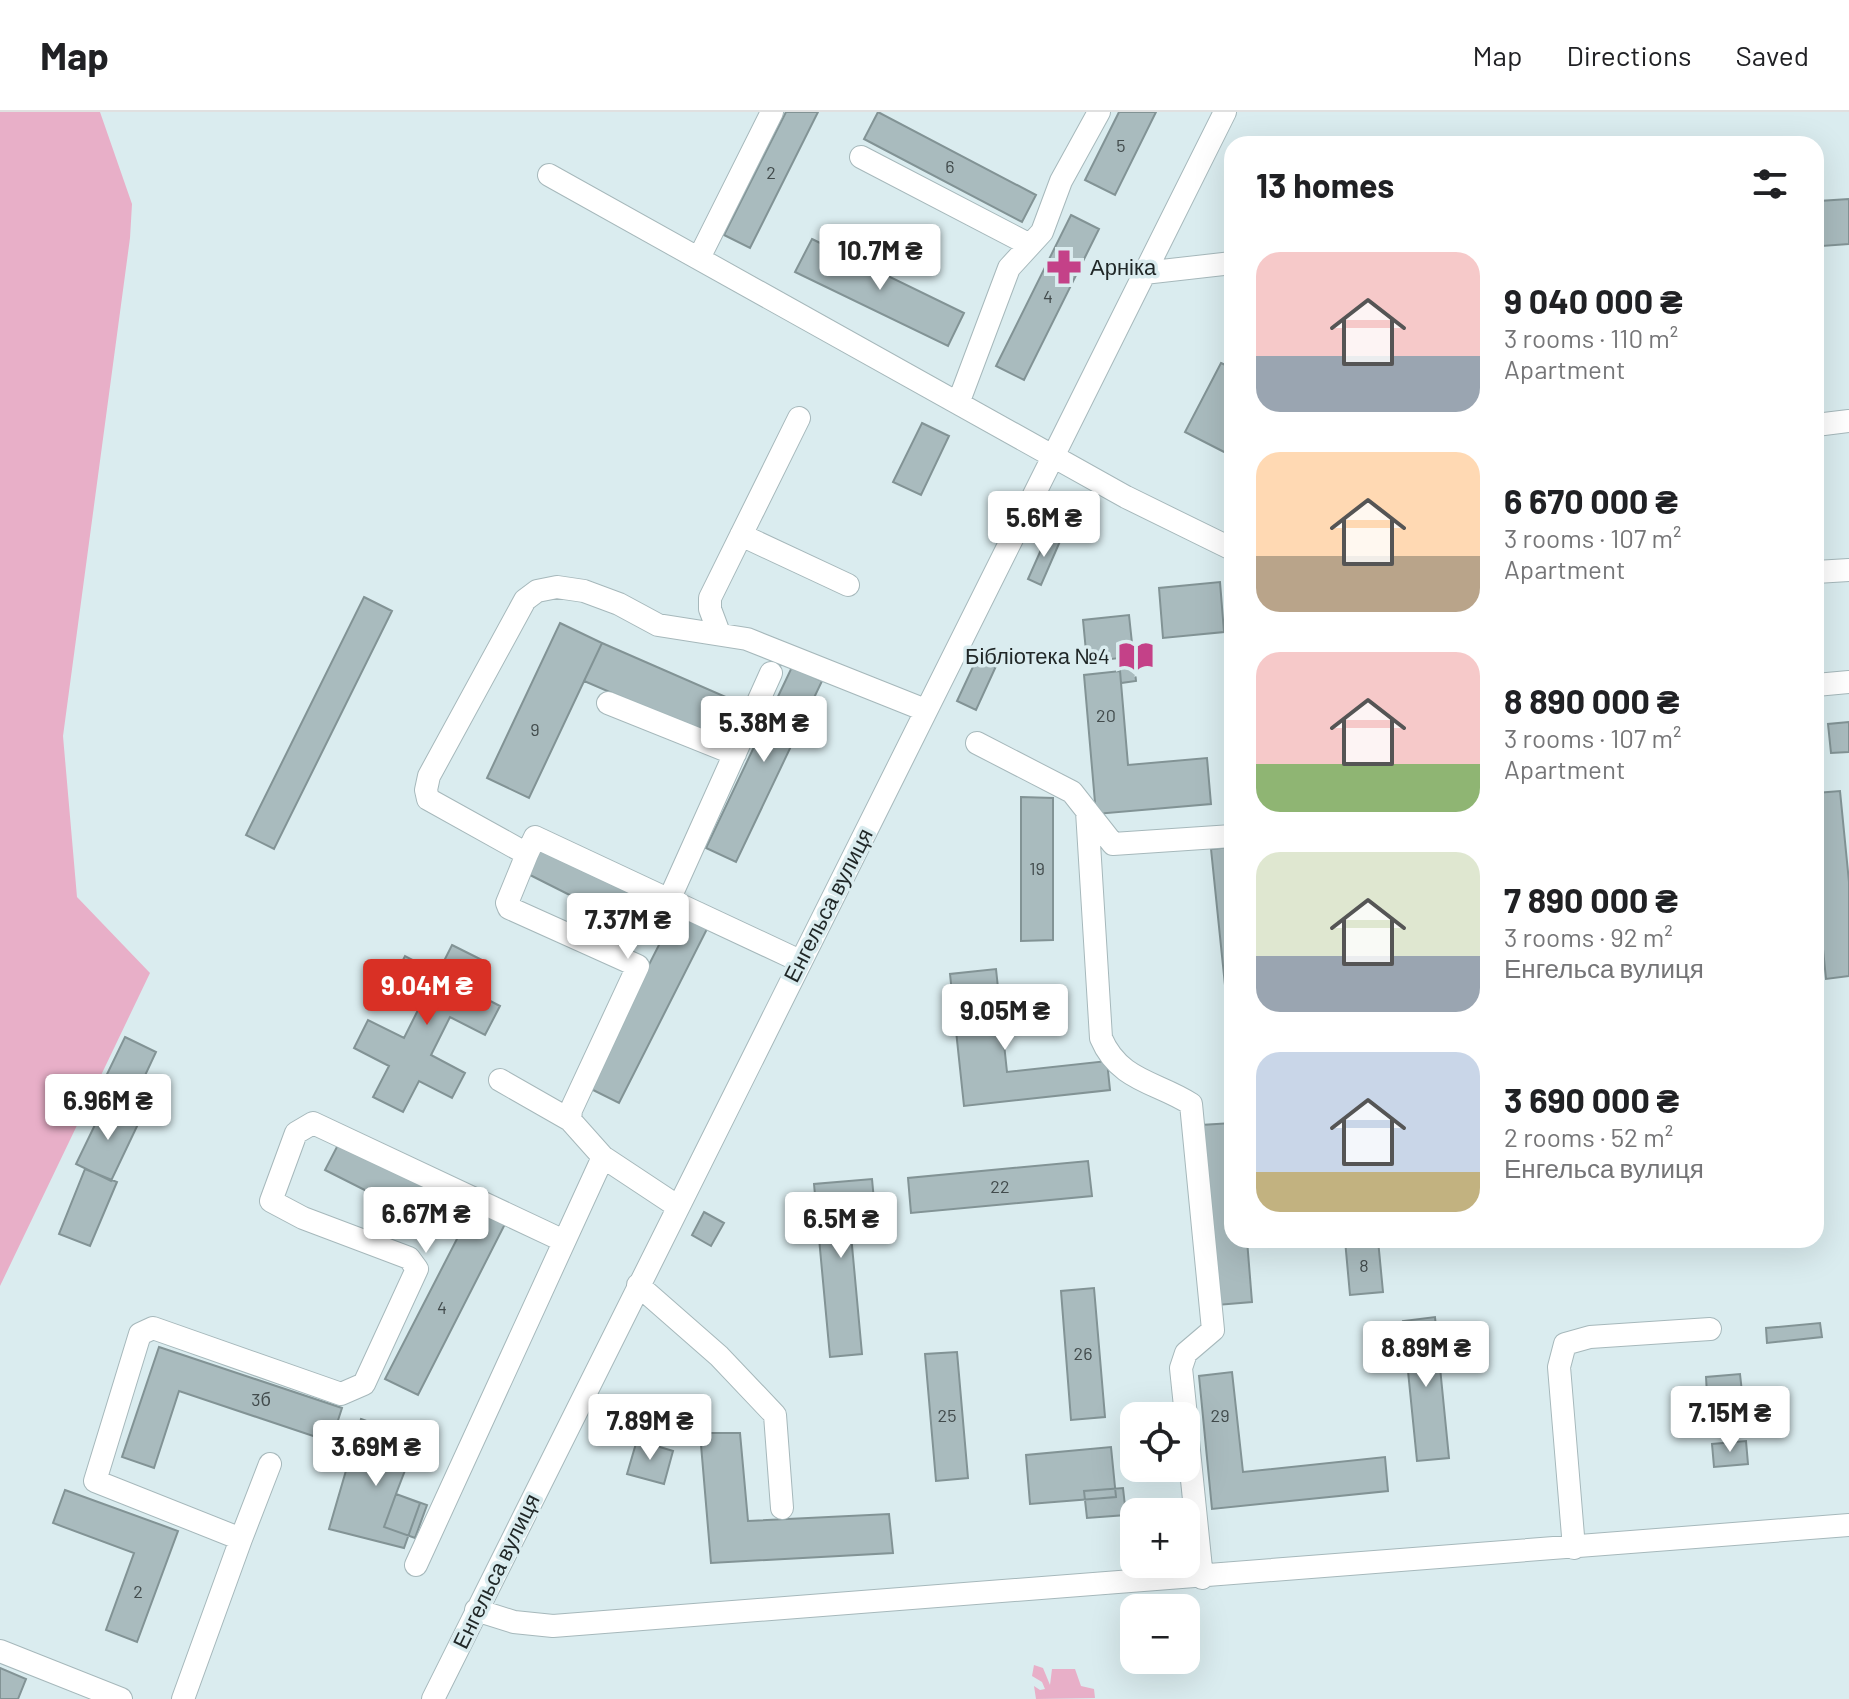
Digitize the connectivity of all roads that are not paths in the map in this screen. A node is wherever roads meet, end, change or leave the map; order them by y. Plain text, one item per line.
1 (772, 112) edge
2 (1099, 112) edge
3 (1225, 112) edge
4 (861, 157) dead end
5 (549, 175) dead end
6 (1030, 245) junction
7 (699, 258) junction
8 (1224, 264) edge
9 (1144, 273) junction
10 (959, 401) junction
11 (799, 418) dead end
12 (1849, 421) edge
13 (1824, 424) edge
14 (1053, 453) junction
15 (741, 535) junction
16 (1224, 545) edge
17 (1849, 570) edge
18 (1824, 572) edge
19 (848, 585) dead end
20 (719, 633) junction
21 (771, 673) dead end
22 (1849, 682) edge
23 (1824, 684) edge
24 (608, 703) dead end
25 (925, 710) junction
26 (977, 743) dead end
27 (735, 754) junction
28 (1087, 811) junction
29 (1224, 837) edge
30 (527, 854) junction
31 (669, 900) junction
32 (800, 961) junction
33 (500, 1080) dead end
34 (570, 1120) junction
35 (603, 1157) junction
36 (677, 1206) junction
37 (564, 1241) junction
38 (638, 1285) junction
39 (1710, 1329) dead end
40 (1184, 1402) edge
41 (270, 1464) dead end
42 (1192, 1482) edge
43 (782, 1508) dead end
44 (1849, 1525) edge
45 (241, 1539) junction
46 (1574, 1548) junction
47 (416, 1565) dead end
48 (1202, 1578) junction
49 (476, 1610) junction
50 (0, 1651) edge
51 (81, 1692) edge
52 (121, 1699) edge
53 (183, 1699) edge
54 (433, 1699) edge

1 - 7 street
2 - 6 street
3 - 9 street, Енгельса вулиця
4 - 6 street
5 - 7 street
6 - 10 street
7 - 10 street
8 - 9 street
9 - 14 street, Енгельса вулиця
10 - 14 street
11 - 15 street
12 - 13 street
14 - 16 street
14 - 25 street, Енгельса вулиця
15 - 19 street
15 - 20 street
17 - 18 street
20 - 25 street
20 - 30 street
21 - 27 street
22 - 23 street
24 - 27 street
25 - 32 street, Енгельса вулиця
26 - 28 street
27 - 31 street
28 - 29 street
28 - 40 street
30 - 31 street
30 - 34 street
31 - 32 street
32 - 36 street, Енгельса вулиця
33 - 34 street
34 - 35 street
35 - 36 street
35 - 37 street
36 - 38 street, Енгельса вулиця
37 - 45 street
37 - 47 street
38 - 43 street
38 - 49 street, Енгельса вулиця
39 - 46 street
41 - 45 street
42 - 48 street
44 - 46 street
45 - 53 street
46 - 48 street
48 - 49 street
49 - 54 street, Енгельса вулиця
50 - 51 street
51 - 52 street

